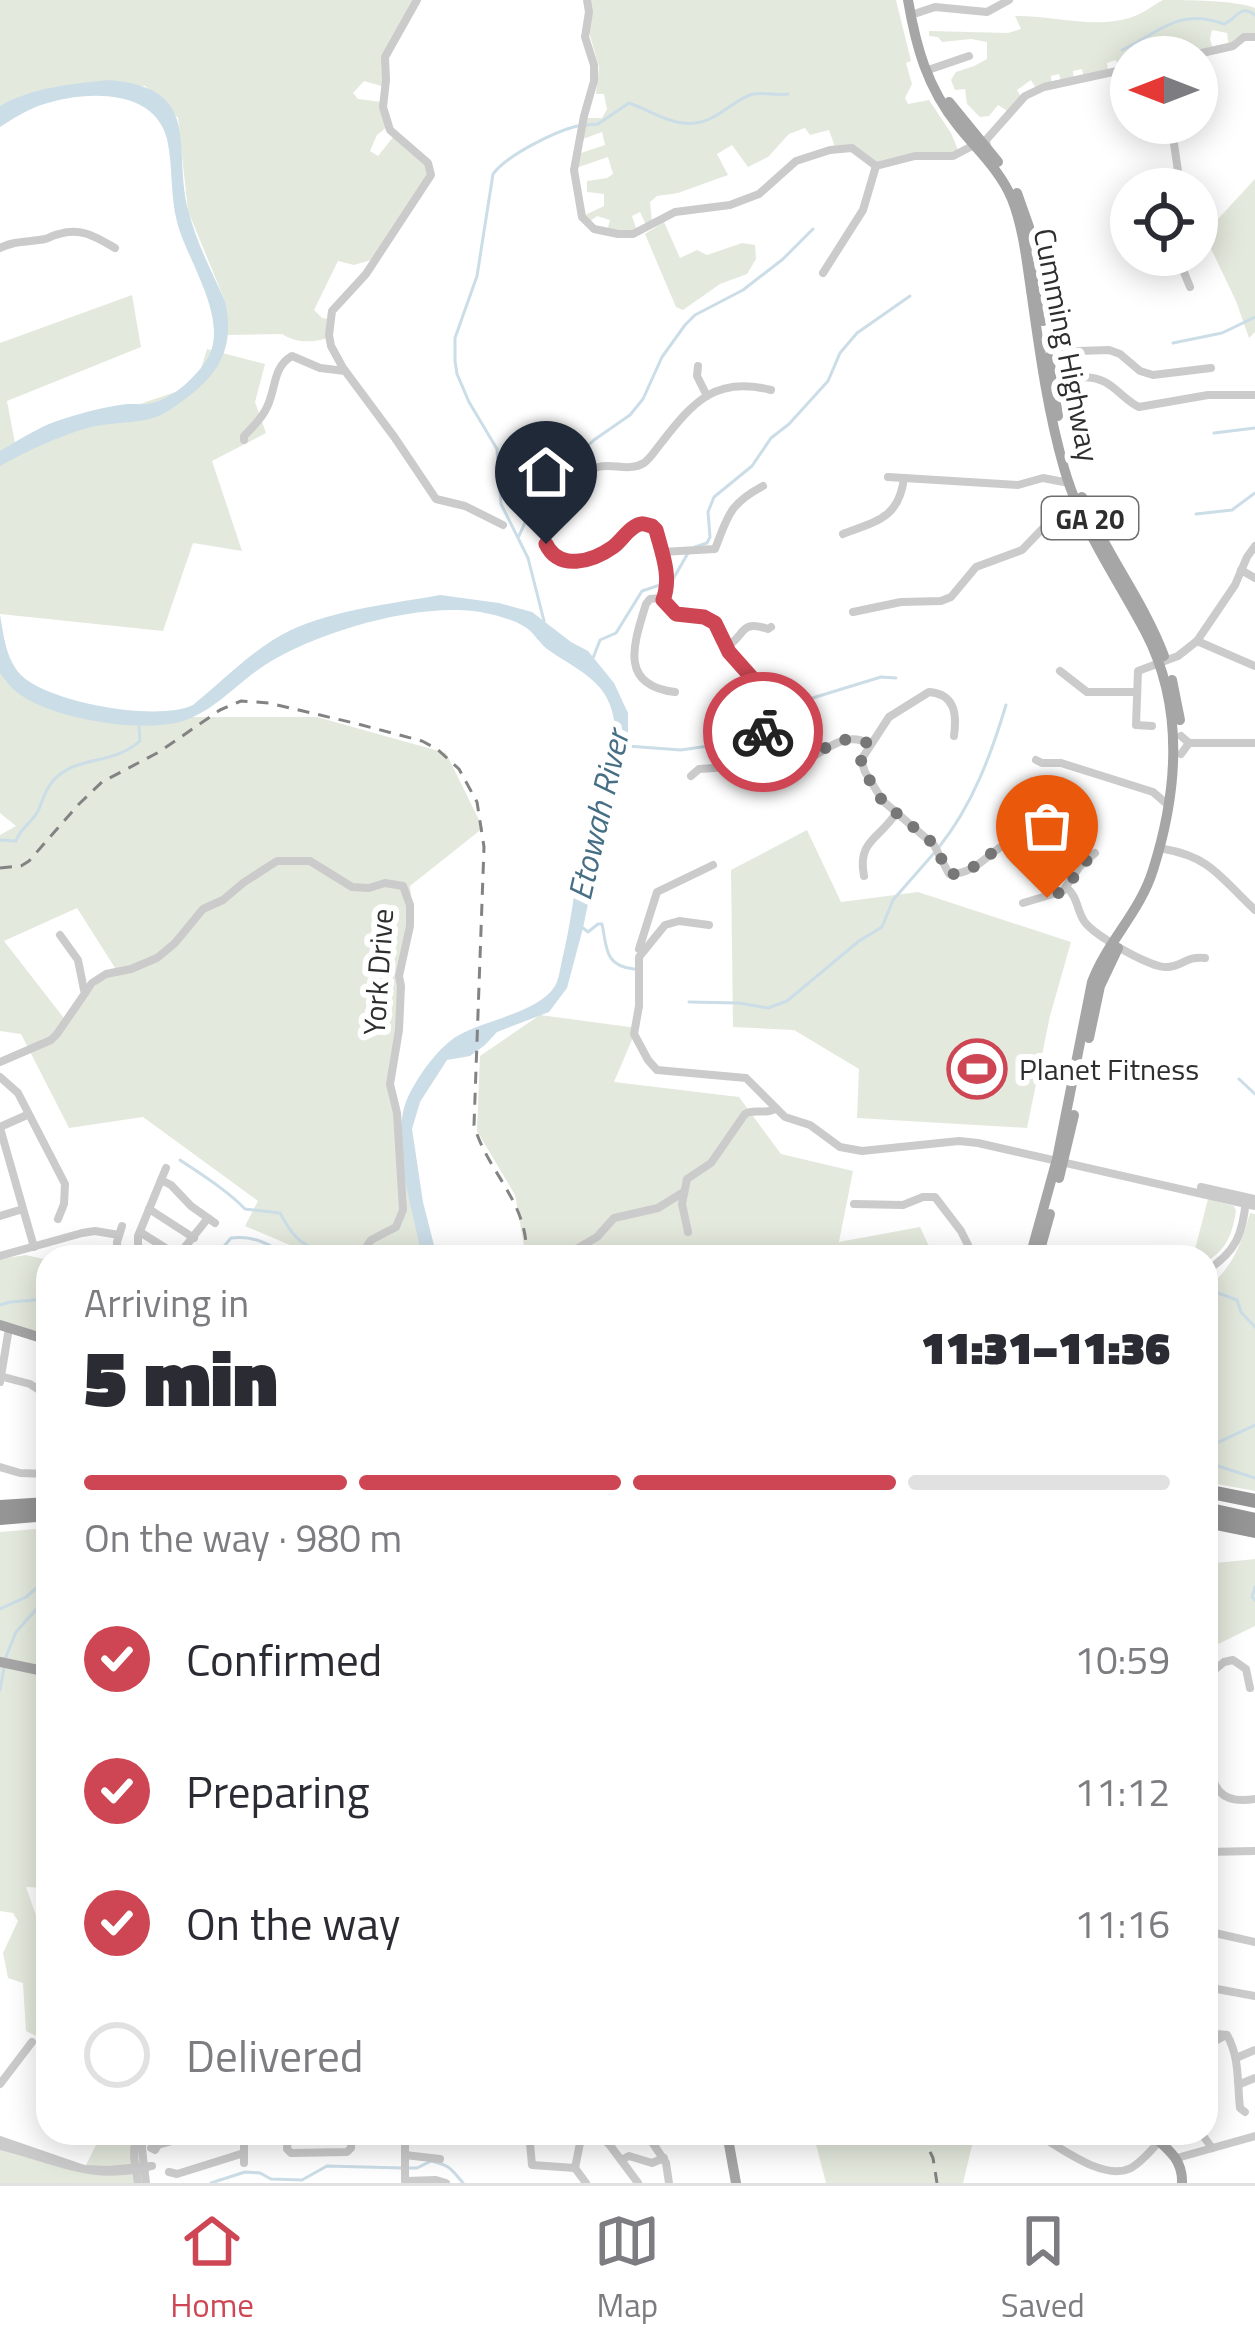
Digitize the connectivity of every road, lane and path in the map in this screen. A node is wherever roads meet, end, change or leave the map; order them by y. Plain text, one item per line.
1 (417, 0) edge
2 (587, 0) edge
3 (1009, 0) edge
4 (914, 5) edge
5 (944, 6) edge
6 (1255, 38) edge
7 (1218, 49) edge
8 (969, 56) dead end
9 (1110, 73) edge
10 (930, 75) junction
11 (982, 140) junction
12 (876, 166) junction
13 (1007, 183) junction
14 (0, 248) edge
15 (115, 248) dead end
16 (1028, 269) junction
17 (824, 273) dead end
18 (1186, 276) edge
19 (1190, 287) dead end
20 (1041, 309) junction
21 (1038, 332) junction
22 (1048, 352) junction
23 (698, 366) dead end
24 (1211, 368) dead end
25 (345, 371) junction
26 (1055, 382) junction
27 (771, 390) dead end
28 (1255, 395) edge
29 (707, 396) junction
30 (244, 440) dead end
31 (888, 477) dead end
32 (904, 478) junction
33 (764, 486) dead end
34 (1069, 486) junction
35 (503, 525) dead end
36 (1095, 527) junction
37 (843, 534) dead end
38 (1255, 546) edge
39 (662, 552) junction
40 (1241, 570) junction
41 (1255, 578) edge
42 (663, 600) junction
43 (853, 611) dead end
44 (771, 627) dead end
45 (1197, 640) junction
46 (726, 647) junction
47 (1162, 663) junction
48 (1255, 666) edge
49 (1060, 671) dead end
50 (675, 692) dead end
51 (1136, 692) junction
52 (1152, 727) dead end
53 (954, 736) dead end
54 (1255, 743) edge
55 (869, 744) junction
56 (1184, 744) junction
57 (770, 750) junction
58 (1036, 760) dead end
59 (691, 776) dead end
60 (1171, 801) junction
61 (896, 813) junction
62 (1164, 849) junction
63 (713, 865) dead end
64 (864, 876) dead end
65 (1066, 887) junction
66 (1023, 903) dead end
67 (1255, 910) edge
68 (709, 925) dead end
69 (60, 935) dead end
70 (1116, 944) junction
71 (639, 957) junction
72 (1205, 958) dead end
73 (84, 992) junction
74 (0, 1062) edge
75 (0, 1077) edge
76 (776, 1109) junction
77 (27, 1115) junction
78 (0, 1128) edge
79 (1061, 1160) junction
80 (166, 1168) dead end
81 (1102, 1168) junction
82 (13, 1173) junction
83 (0, 1176) edge
84 (161, 1180) junction
85 (683, 1192) junction
86 (854, 1204) dead end
87 (1247, 1204) edge
88 (23, 1209) junction
89 (149, 1209) junction
90 (0, 1216) edge
91 (58, 1219) dead end
92 (140, 1232) junction
93 (688, 1232) dead end
94 (194, 1238) junction
95 (42, 1245) edge
96 (119, 1245) edge
97 (136, 1245) edge
98 (159, 1245) edge
99 (188, 1245) edge
100 (368, 1245) edge
101 (583, 1245) edge
102 (968, 1245) edge
103 (1039, 1245) edge
104 (1041, 1245) edge
105 (34, 1247) joint
106 (0, 1256) edge
107 (1218, 1257) edge
108 (5, 1327) edge
109 (36, 1336) edge
110 (3, 1350) edge
111 (1, 1378) edge
112 (36, 1388) edge
113 (0, 1464) edge
114 (36, 1470) edge
115 (1218, 1496) edge
116 (1255, 1505) edge
117 (36, 1506) edge
118 (0, 1507) edge
119 (36, 1509) edge
120 (1218, 1512) edge
121 (0, 1518) edge
122 (1255, 1520) edge
123 (1218, 1524) edge
124 (1255, 1532) edge
125 (0, 1659) edge
126 (36, 1667) edge
127 (1218, 1667) edge
128 (1250, 1688) dead end
129 (1218, 1791) edge
130 (1255, 1799) edge
131 (1255, 1851) edge
132 (1218, 1852) edge
133 (1218, 1934) edge
134 (1255, 1942) edge
135 (1218, 1989) edge
136 (1255, 1996) edge
137 (1218, 2034) edge
138 (1227, 2035) junction
139 (1218, 2040) edge
140 (1255, 2050) edge
141 (1236, 2057) junction
142 (1255, 2078) edge
143 (0, 2080) edge
144 (1238, 2080) junction
145 (1242, 2110) dead end
146 (1255, 2136) edge
147 (0, 2143) edge
148 (135, 2145) edge
149 (138, 2145) edge
150 (161, 2145) edge
151 (244, 2145) edge
152 (287, 2145) edge
153 (351, 2145) edge
154 (530, 2145) edge
155 (579, 2145) edge
156 (609, 2145) edge
157 (656, 2145) edge
158 (728, 2145) edge
159 (1055, 2145) edge
160 (1149, 2145) edge
161 (1163, 2145) edge
162 (1210, 2145) edge
163 (1212, 2148) junction
164 (440, 2158) dead end
165 (664, 2158) junction
166 (1177, 2158) junction
167 (621, 2161) junction
168 (142, 2168) junction
169 (574, 2168) junction
170 (119, 2172) junction
171 (170, 2172) dead end
172 (405, 2181) edge
173 (440, 2182) edge
174 (142, 2183) edge
175 (586, 2183) edge
176 (638, 2183) edge
177 (669, 2183) edge
178 (736, 2183) edge
179 (1182, 2183) edge

1 - 25 street
2 - 12 street
3 - 5 street
4 - 5 street
4 - 10 main road, Cumming Highway
6 - 7 street
8 - 10 street
9 - 11 street
10 - 11 main road, Cumming Highway
11 - 12 street
11 - 13 main road, Cumming Highway
12 - 17 street
13 - 16 main road, Cumming Highway
13 - 20 main road, Cumming Highway / GA 20
14 - 15 street
16 - 20 main road
16 - 21 main road, Cumming Highway
18 - 19 street
20 - 22 main road, Cumming Highway / GA 20
21 - 26 main road
21 - 34 main road, Cumming Highway
22 - 24 street
22 - 26 main road, Cumming Highway / GA 20
23 - 29 street
25 - 30 street
25 - 35 street
26 - 28 street
26 - 34 main road, Cumming Highway / GA 20
27 - 29 street
29 - 39 street
31 - 32 street
32 - 34 street
32 - 37 street
33 - 39 street
34 - 36 main road, Cumming Highway / GA 20
34 - 36 main road
34 - 43 street
34 - 47 main road, Cumming Highway / GA 20
36 - 47 main road, Cumming Highway / GA 20
38 - 40 street
39 - 42 street
40 - 41 street
40 - 45 street
42 - 46 street
42 - 50 street
44 - 46 street
45 - 47 street
45 - 48 street
46 - 57 street
47 - 51 street
47 - 56 main road, Cumming Highway / GA 20
47 - 60 main road, Cumming Highway / GA 20
49 - 51 street
51 - 52 street
53 - 55 street
54 - 56 street
55 - 57 street
55 - 61 street
56 - 60 main road, Cumming Highway / GA 20
57 - 59 street
58 - 60 street
60 - 62 main road, Cumming Highway / GA 20
60 - 70 main road, Cumming Highway / GA 20
61 - 64 street
61 - 65 street
62 - 67 street
62 - 70 main road, Cumming Highway / GA 20
63 - 71 street
65 - 66 street
65 - 70 street
68 - 71 street
69 - 73 street
70 - 72 street
70 - 79 main road, Cumming Highway / GA 20
71 - 76 street
73 - 74 street, York Drive
73 - 100 street, York Drive
75 - 77 street
76 - 79 street
76 - 85 street
77 - 78 street
77 - 91 street
78 - 82 street
79 - 81 street
79 - 103 main road, Cumming Highway / GA 20
79 - 104 main road, Cumming Highway / GA 20
80 - 84 street
81 - 87 street
81 - 87 street
82 - 83 street
82 - 88 street
84 - 89 street
84 - 94 street
85 - 93 street
85 - 101 street
86 - 102 street
87 - 107 street
88 - 90 street
88 - 105 street
89 - 92 street
89 - 94 street
92 - 97 street
92 - 98 street
94 - 99 street
95 - 96 street
105 - 106 street
108 - 109 main road
108 - 110 street
110 - 111 street
111 - 112 street
113 - 114 street
115 - 116 highway
117 - 118 highway
119 - 121 highway
120 - 122 highway
123 - 124 highway
125 - 126 main road
127 - 128 street
129 - 130 street
131 - 132 street
133 - 134 street
135 - 136 street
137 - 138 street
138 - 139 street
138 - 141 street
140 - 141 street
141 - 144 street
142 - 144 street
143 - 143 street
144 - 145 street
146 - 163 street
147 - 170 street
148 - 170 street
149 - 168 street
150 - 168 street
151 - 171 street
152 - 153 street
154 - 169 street
155 - 169 street
156 - 167 street
157 - 165 street
158 - 178 main road
159 - 160 street
161 - 166 main road
162 - 163 street
163 - 166 street
164 - 172 street
165 - 167 street
165 - 177 street
166 - 179 main road
167 - 176 street
168 - 170 street
168 - 174 street
168 - 174 street
169 - 175 street
170 - 174 street
172 - 173 street

